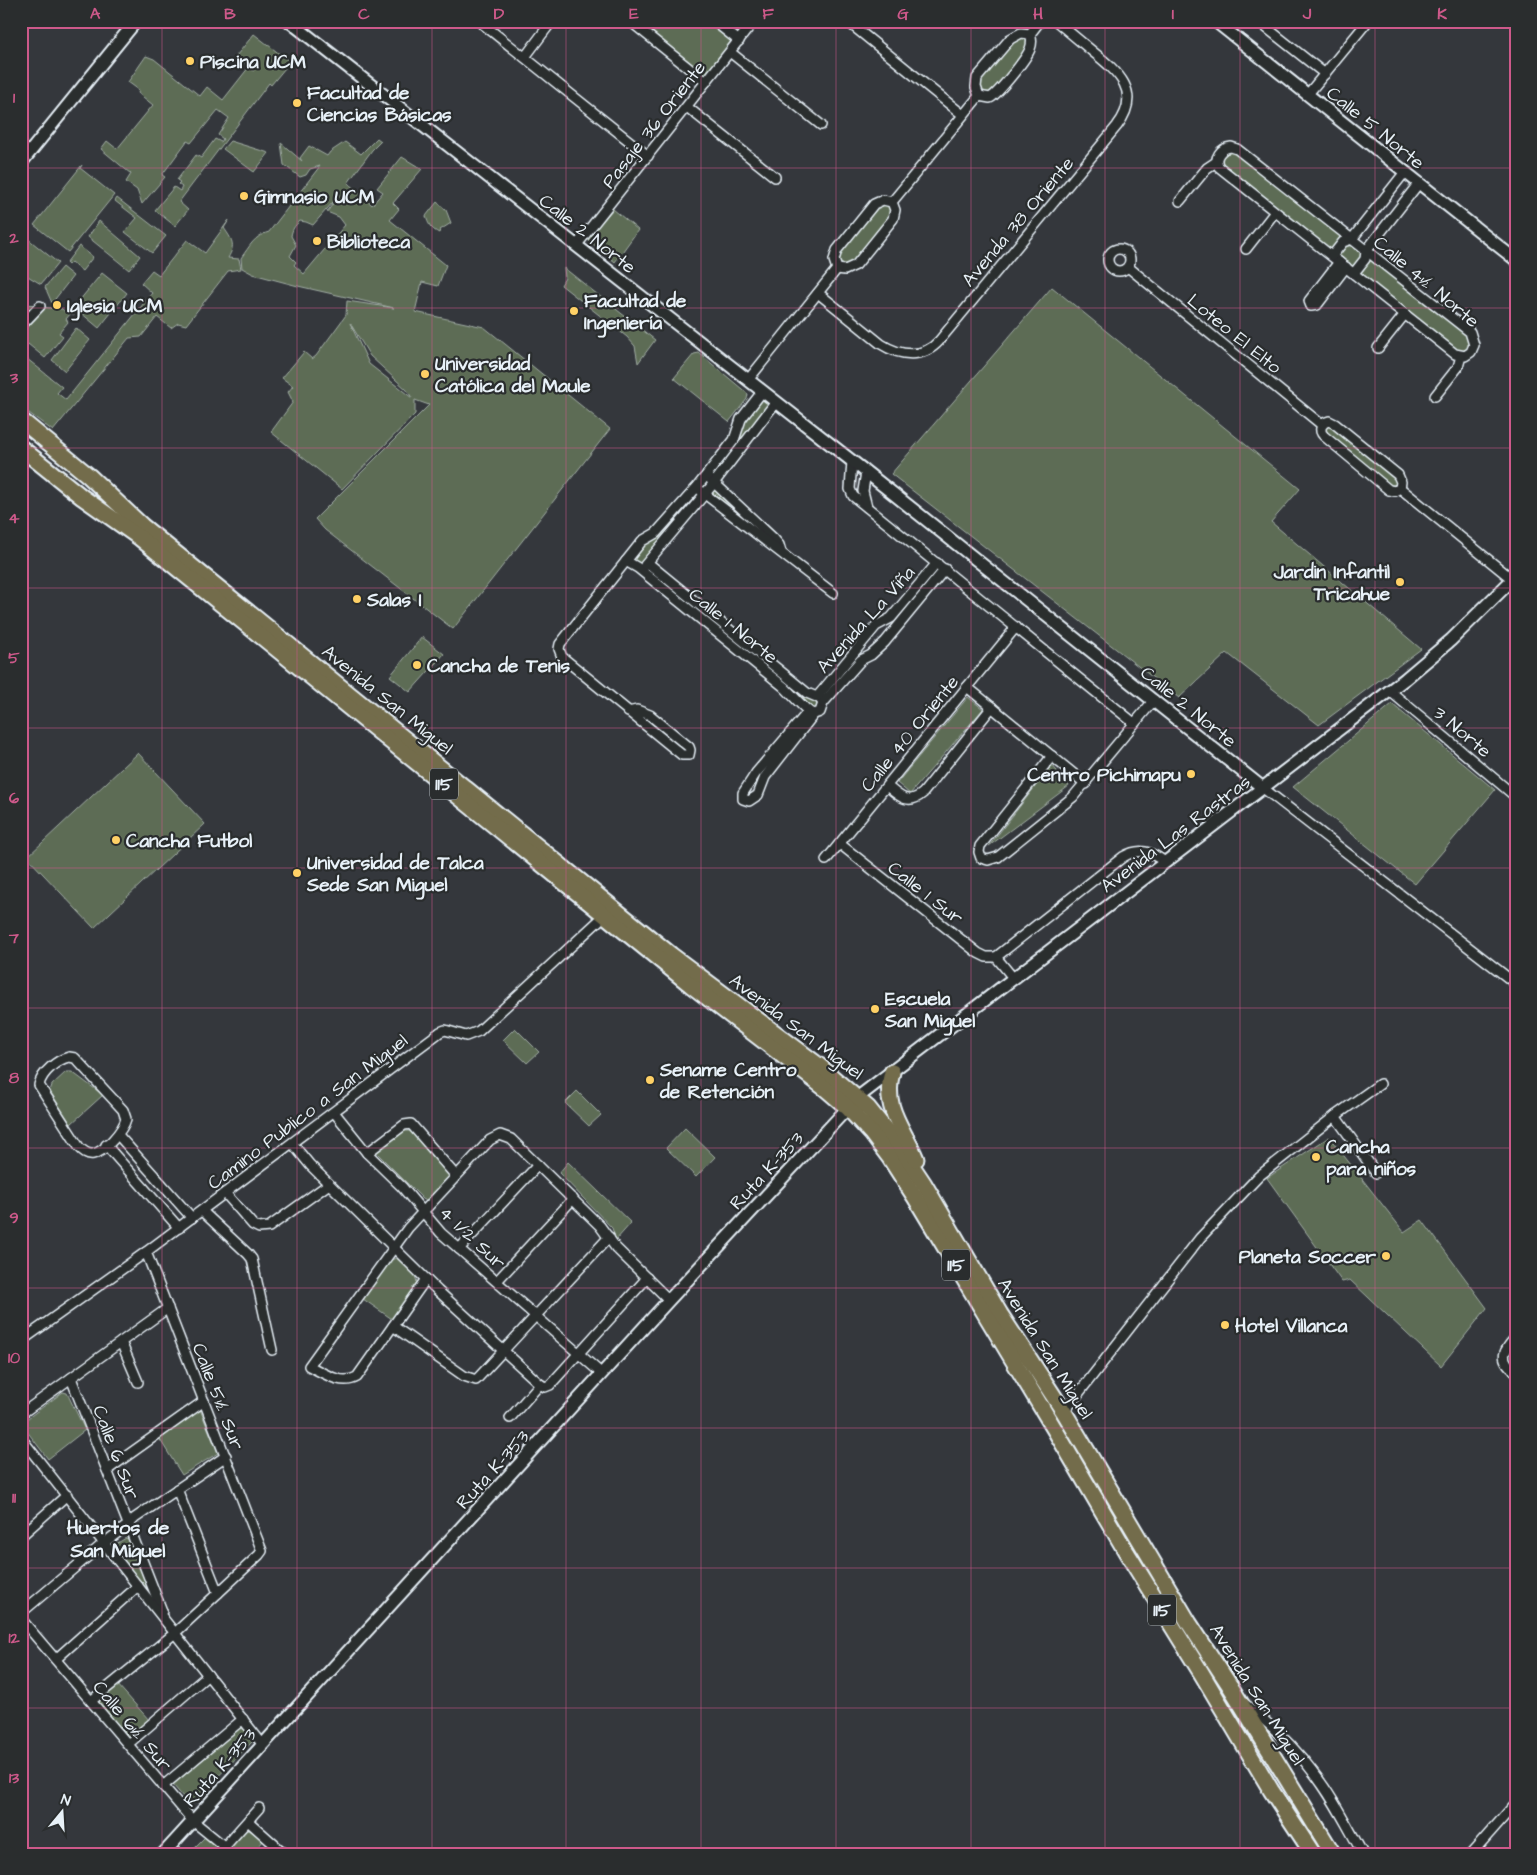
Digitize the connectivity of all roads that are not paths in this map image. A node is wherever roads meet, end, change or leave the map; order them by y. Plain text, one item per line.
1 (136, 21) edge
2 (288, 21) edge
3 (478, 21) edge
4 (552, 21) edge
5 (630, 21) edge
6 (714, 21) edge
7 (754, 21) edge
8 (847, 21) edge
9 (1040, 21) edge
10 (1056, 21) edge
11 (1216, 21) edge
12 (1258, 21) edge
13 (1368, 21) edge
14 (1030, 34) junction
15 (739, 41) junction
16 (730, 52) junction
17 (525, 57) junction
18 (1325, 74) junction
19 (706, 82) junction
20 (1308, 94) junction
21 (979, 96) junction
22 (687, 107) junction
23 (963, 115) junction
24 (821, 125) dead end
25 (648, 156) junction
26 (1216, 162) junction
27 (21, 163) edge
28 (1405, 172) junction
29 (775, 177) dead end
30 (1419, 183) junction
31 (1180, 201) dead end
32 (892, 202) junction
33 (1275, 212) junction
34 (1352, 239) junction
35 (576, 246) junction
36 (1246, 249) dead end
37 (1366, 251) junction
38 (1332, 256) junction
39 (1516, 260) edge
40 (1128, 267) dead end
41 (837, 269) junction
42 (1354, 273) junction
43 (818, 293) junction
44 (40, 306) dead end
45 (1405, 314) junction
46 (21, 326) edge
47 (1378, 348) dead end
48 (1461, 356) junction
49 (748, 380) junction
50 (762, 392) junction
51 (1435, 396) dead end
52 (776, 402) junction
53 (21, 420) edge
54 (1322, 424) junction
55 (55, 447) junction
56 (21, 448) edge
57 (852, 461) junction
58 (39, 463) junction
59 (866, 472) junction
60 (705, 475) junction
61 (714, 483) junction
62 (1400, 488) junction
63 (700, 490) junction
64 (868, 507) junction
65 (659, 530) junction
66 (669, 536) junction
67 (782, 554) junction
68 (626, 561) junction
69 (648, 563) junction
70 (941, 566) junction
71 (638, 568) junction
72 (1514, 578) edge
73 (833, 593) dead end
74 (1016, 627) junction
75 (967, 687) junction
76 (1390, 691) junction
77 (818, 699) junction
78 (1154, 700) junction
79 (992, 707) junction
80 (628, 712) junction
81 (810, 712) junction
82 (1134, 723) junction
83 (1052, 756) junction
84 (1086, 784) junction
85 (887, 786) junction
86 (1263, 788) junction
87 (1516, 796) edge
88 (840, 844) junction
89 (826, 860) dead end
90 (1165, 862) junction
91 (605, 916) junction
92 (996, 956) junction
93 (1014, 979) junction
94 (1516, 984) edge
95 (892, 1072) junction
96 (1380, 1084) dead end
97 (852, 1103) junction
98 (334, 1112) junction
99 (1335, 1116) junction
100 (118, 1135) junction
101 (292, 1143) junction
102 (106, 1145) junction
103 (367, 1153) junction
104 (538, 1165) junction
105 (1376, 1173) dead end
106 (456, 1176) junction
107 (330, 1184) junction
108 (924, 1184) junction
109 (226, 1193) junction
110 (573, 1199) junction
111 (202, 1211) junction
112 (423, 1211) junction
113 (192, 1218) junction
114 (179, 1228) junction
115 (609, 1237) junction
116 (393, 1247) junction
117 (459, 1249) junction
118 (146, 1252) junction
119 (647, 1278) junction
120 (426, 1279) junction
121 (497, 1281) junction
122 (669, 1300) junction
123 (168, 1308) junction
124 (537, 1316) junction
125 (393, 1326) junction
126 (1516, 1337) edge
127 (21, 1341) edge
128 (121, 1342) junction
129 (272, 1350) dead end
130 (504, 1351) junction
131 (579, 1353) junction
132 (1516, 1372) edge
133 (602, 1374) junction
134 (70, 1378) junction
135 (138, 1382) dead end
136 (540, 1384) junction
137 (204, 1401) junction
138 (1064, 1412) junction
139 (21, 1414) edge
140 (510, 1418) dead end
141 (1055, 1430) junction
142 (21, 1438) edge
143 (226, 1456) junction
144 (107, 1470) junction
145 (177, 1489) junction
146 (67, 1495) junction
147 (128, 1525) junction
148 (21, 1536) edge
149 (104, 1542) junction
150 (138, 1586) junction
151 (218, 1593) junction
152 (21, 1613) edge
153 (21, 1619) edge
154 (166, 1621) junction
155 (175, 1632) junction
156 (56, 1659) junction
157 (208, 1675) junction
158 (1238, 1698) junction
159 (92, 1701) junction
160 (243, 1719) junction
161 (128, 1744) junction
162 (263, 1745) junction
163 (163, 1786) junction
164 (1271, 1790) junction
165 (1303, 1802) junction
166 (1516, 1803) edge
167 (259, 1808) dead end
168 (248, 1820) junction
169 (193, 1821) junction
170 (222, 1850) edge
171 (163, 1854) edge
172 (285, 1854) edge
173 (1313, 1854) edge
174 (1333, 1854) edge
175 (1363, 1854) edge
176 (1470, 1854) edge

1 - 27 street
2 - 35 street, Calle 2 Norte
3 - 17 street
4 - 17 street
5 - 19 street
6 - 15 street
7 - 15 street, Pasaje 36 Oriente
8 - 23 street
9 - 14 street
10 - 43 street, Avenda 38 Oriente
11 - 20 street, Calle 5 Norte
12 - 18 street
13 - 18 street
14 - 21 street
14 - 21 street
15 - 16 street, Pasaje 36 Oriente
16 - 19 street, Pasaje 36 Oriente
16 - 24 street
17 - 25 street
18 - 20 street
19 - 22 street, Pasaje 36 Oriente
20 - 28 street, Calle 5 Norte
21 - 23 street
22 - 25 street, Pasaje 36 Oriente
22 - 29 street
23 - 32 street
25 - 35 street, Pasaje 36 Oriente
26 - 31 street
26 - 33 street, Calle 4½ Norte
26 - 34 street, Calle 4½ Norte
28 - 30 street, Calle 5 Norte
28 - 34 street
30 - 37 street
30 - 39 street, Calle 5 Norte
32 - 41 street
32 - 41 street
33 - 36 street
33 - 38 street, Calle 4½ Norte
34 - 37 street, Calle 4½ Norte
34 - 38 street
35 - 49 street, Calle 2 Norte
37 - 42 street
37 - 48 street, Calle 4½ Norte
38 - 42 street, Calle 4½ Norte
40 - 54 street, Loteo El Elto
41 - 43 street
42 - 45 street, Calle 4½ Norte
43 - 49 street
44 - 46 street
45 - 47 street
45 - 48 street, Calle 4½ Norte
48 - 51 street
49 - 50 street, Calle 2 Norte
50 - 52 street, Calle 2 Norte
50 - 60 street
52 - 57 street, Calle 2 Norte
52 - 61 street
53 - 55 highway, Avenida San Miguel / 115
54 - 62 street, Loteo El Elto
54 - 62 street, Loteo El Elto
55 - 58 highway
55 - 97 highway, Avenida San Miguel / 115
56 - 58 highway, Avenida San Miguel / 115
57 - 59 street, Calle 2 Norte
57 - 64 street
58 - 91 highway, Avenida San Miguel / 115
59 - 64 street
59 - 78 street, Calle 2 Norte
60 - 61 street
60 - 63 street
61 - 63 street
61 - 67 street
62 - 72 street, Loteo El Elto
63 - 65 street
63 - 66 street
63 - 67 street
64 - 70 street
65 - 66 street
65 - 68 street
66 - 69 street
67 - 73 street
68 - 71 street, Calle 1 Norte
68 - 80 street
69 - 71 street
69 - 77 street, Calle 1 Norte
70 - 74 street
70 - 77 street, Avenida La Viña
70 - 77 street, Avenida La Viña
71 - 81 street, Calle 1 Norte
72 - 76 street, Avenida Las Rastras
74 - 75 street, Calle 40 Oriente
74 - 82 street
75 - 79 street
75 - 85 street, Calle 40 Oriente
76 - 86 street, Avenida Las Rastras
76 - 87 street, 3 Norte
77 - 81 street
77 - 81 street
78 - 82 street
78 - 86 street, Calle 2 Norte
79 - 83 street
79 - 85 street
80 - 80 street
81 - 81 street
82 - 84 street
83 - 84 street
83 - 84 street
85 - 88 street, Calle 40 Oriente
86 - 90 street, Avenida Las Rastras
86 - 94 street, Calle 2 Norte
88 - 89 street, Calle 40 Oriente
88 - 92 street, Calle 1 Sur
90 - 92 street
90 - 93 street, Avenida Las Rastras
91 - 97 highway, Avenida San Miguel / 115
91 - 98 street, Camino Publico a San Miguel
92 - 93 street
93 - 95 street, Avenida Las Rastras
95 - 97 street, Avenida Las Rastras
95 - 108 highway
96 - 99 street
97 - 108 highway, Avenida San Miguel / 115
97 - 122 street, Ruta K-353
97 - 141 highway, Avenida San Miguel / 115
98 - 101 street, Camino Publico a San Miguel
98 - 103 street, 4 1/2 Sur
99 - 105 street
99 - 138 street
100 - 102 street
100 - 102 street
100 - 113 street
101 - 107 street
101 - 109 street, Camino Publico a San Miguel
102 - 114 street
103 - 106 street
103 - 112 street, 4 1/2 Sur
104 - 106 street
104 - 110 street
104 - 117 street
106 - 112 street
107 - 109 street
107 - 116 street
108 - 138 highway, Avenida San Miguel / 115
109 - 111 street, Camino Publico a San Miguel
110 - 115 street
110 - 121 street
111 - 113 street, Camino Publico a San Miguel
111 - 129 street
112 - 116 street
112 - 117 street, 4 1/2 Sur
113 - 114 street, Camino Publico a San Miguel
114 - 118 street, Camino Publico a San Miguel
115 - 119 street
115 - 124 street
116 - 120 street
116 - 125 street
117 - 121 street, 4 1/2 Sur
118 - 123 street, Calle 5½ Sur
118 - 127 street, Camino Publico a San Miguel
119 - 122 street
119 - 131 street
120 - 125 street
120 - 130 street
121 - 124 street, 4 1/2 Sur
122 - 133 street, Ruta K-353
123 - 128 street
123 - 137 street, Calle 5½ Sur
124 - 130 street
124 - 131 street, 4 1/2 Sur
125 - 130 street
126 - 132 street
128 - 134 street
128 - 135 street
130 - 136 street
131 - 133 street, 4 1/2 Sur
131 - 136 street
133 - 162 street, Ruta K-353
134 - 139 street
134 - 144 street, Calle 6 Sur
136 - 140 street
137 - 143 street, Calle 5½ Sur
137 - 144 street
138 - 141 highway
138 - 158 highway, Avenida San Miguel / 115
141 - 164 highway, Avenida San Miguel / 115
142 - 146 street, Calle 6 Sur
143 - 145 street
143 - 151 street, Calle 5½ Sur
144 - 147 street, Calle 6 Sur
145 - 147 street
145 - 151 street
146 - 148 street
146 - 149 street, Calle 6 Sur
147 - 149 street
147 - 154 street, Calle 6 Sur
149 - 150 street, Calle 6 Sur
149 - 152 street
150 - 154 street, Calle 6 Sur
150 - 156 street
151 - 155 street
153 - 156 street, Calle 6½ Sur
154 - 155 street, Calle 6 Sur
155 - 157 street, Calle 6 Sur
155 - 159 street
156 - 159 street, Calle 6½ Sur
157 - 160 street, Calle 6 Sur
157 - 161 street
158 - 165 highway, Avenida San Miguel / 115
158 - 175 street
159 - 161 street, Calle 6½ Sur
160 - 162 street, Calle 6 Sur
160 - 163 street
161 - 163 street, Calle 6½ Sur
162 - 169 street, Ruta K-353
163 - 169 street, Calle 6½ Sur
164 - 165 highway
164 - 173 highway, Avenida San Miguel / 115
165 - 174 highway, Avenida San Miguel / 115
166 - 176 street
167 - 168 street
168 - 170 street
168 - 172 street
169 - 170 street, Calle 6½ Sur
169 - 171 street, Ruta K-353

